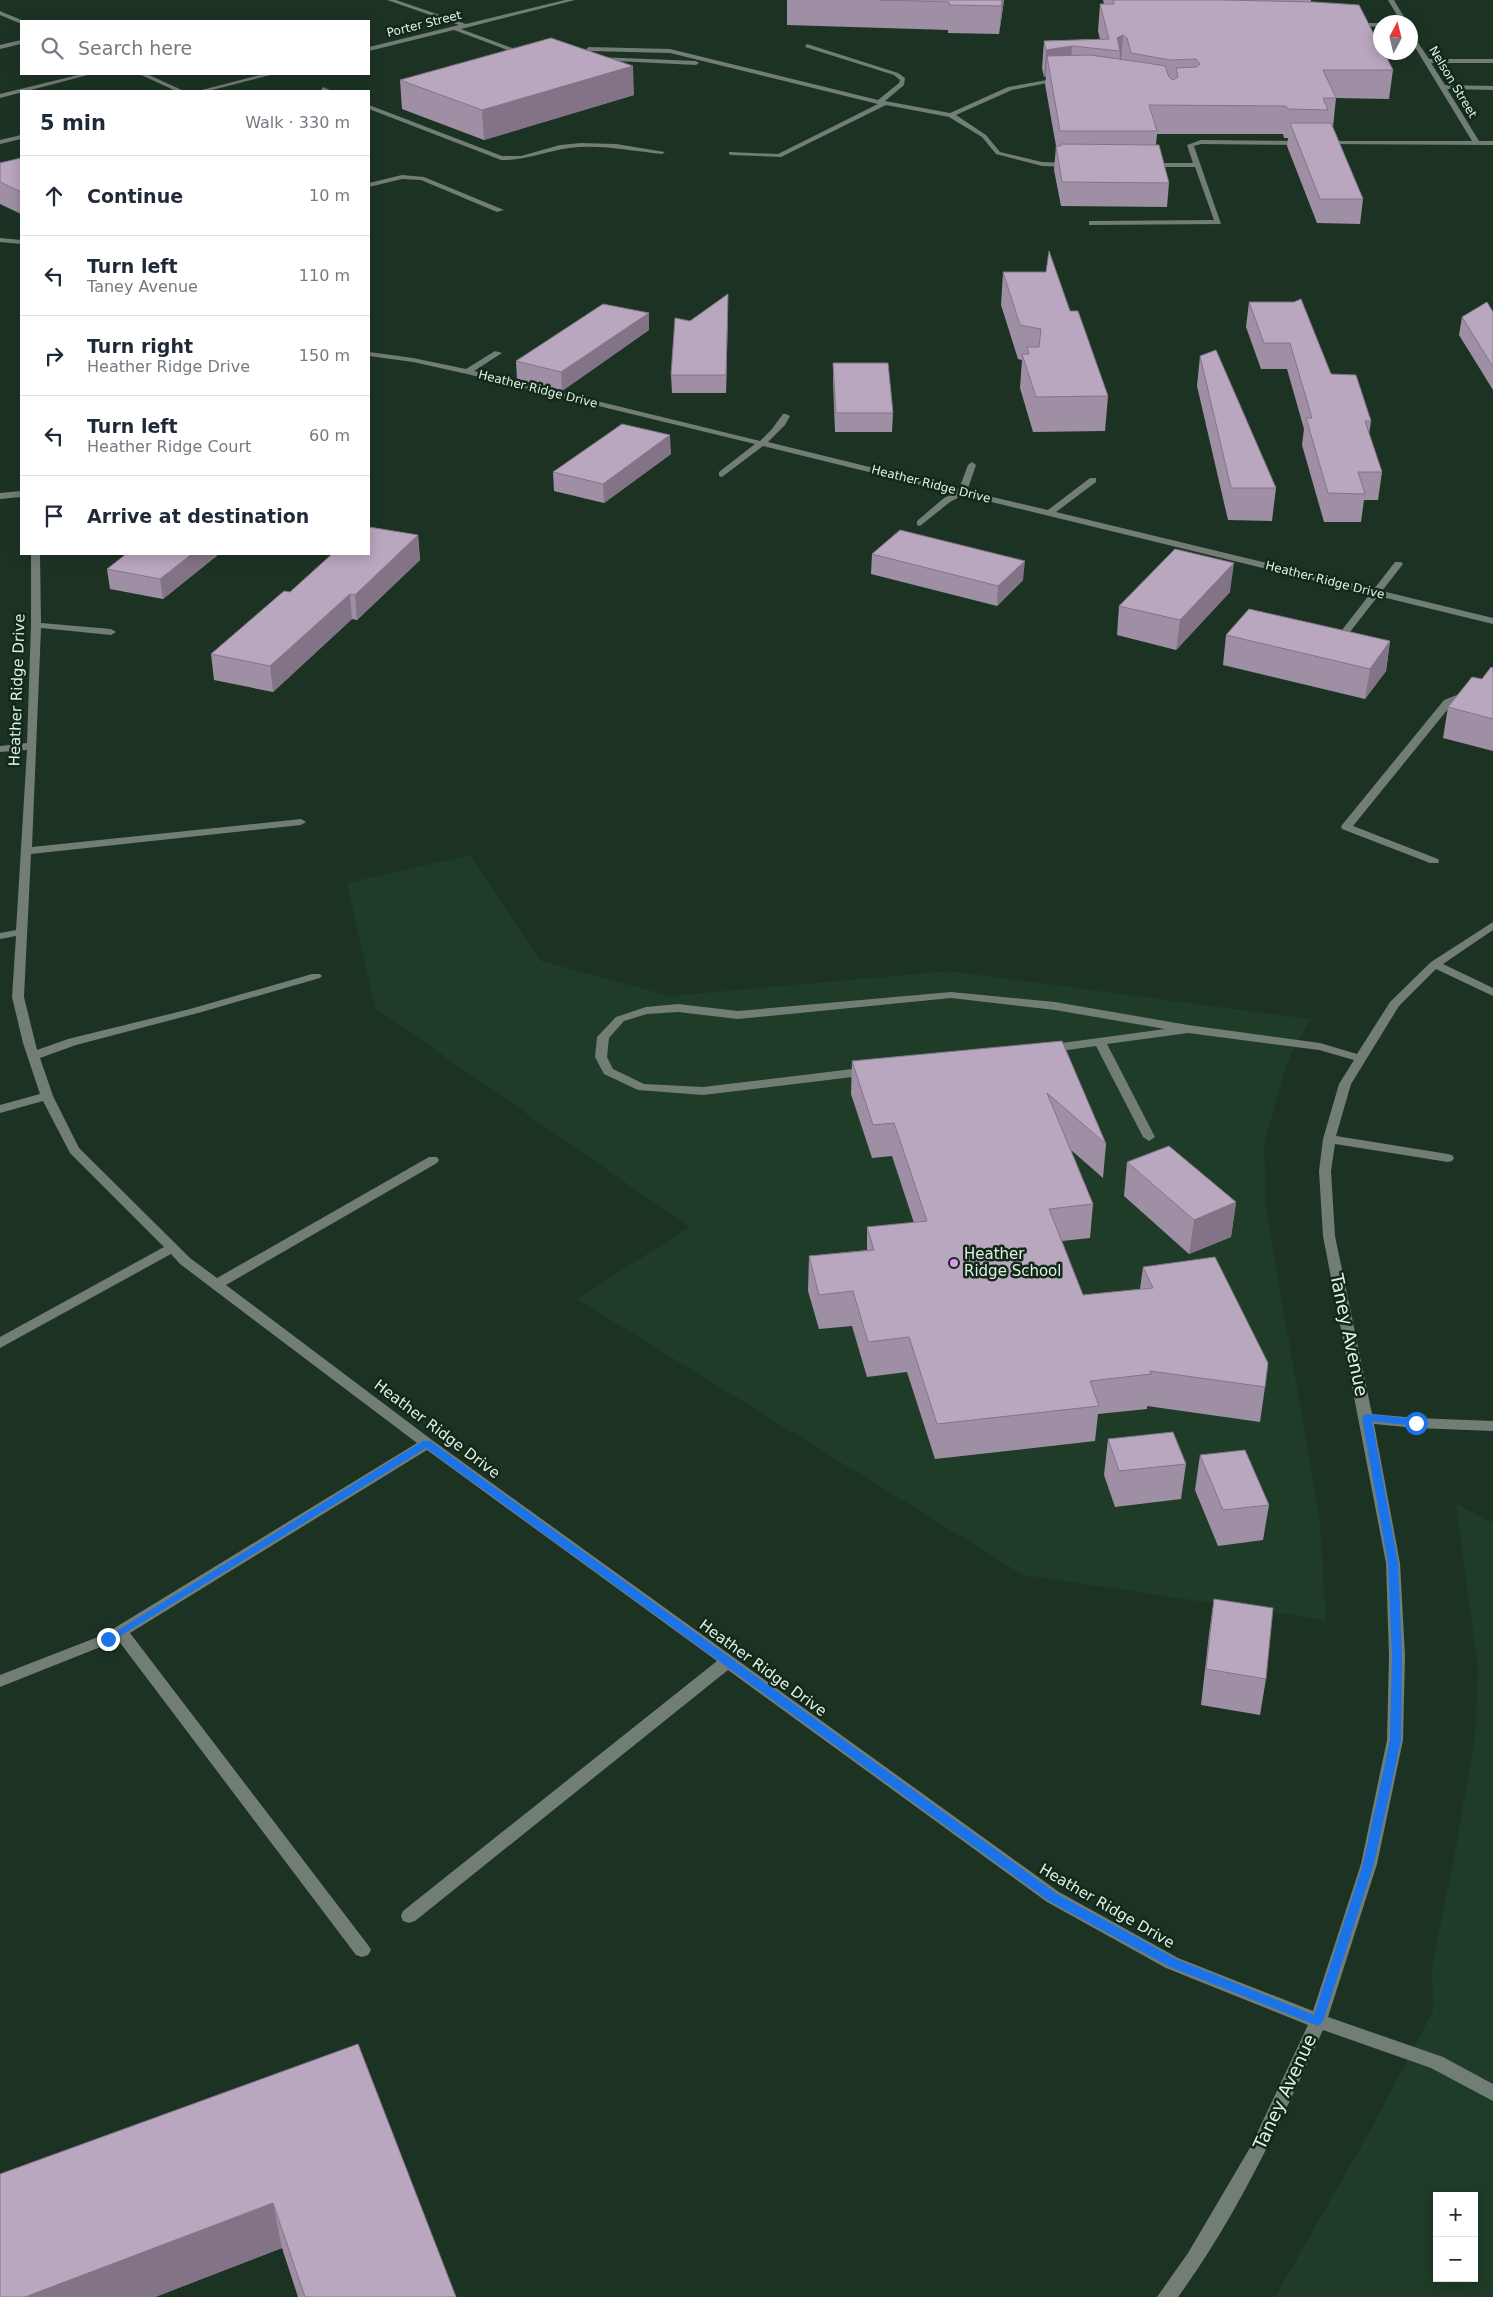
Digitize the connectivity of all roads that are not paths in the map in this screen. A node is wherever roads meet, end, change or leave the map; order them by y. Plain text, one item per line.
1 (390, 0) edge
2 (572, 0) edge
3 (1392, 0) edge
4 (0, 13) edge
5 (1400, 15) edge
6 (20, 22) edge
7 (464, 25) junction
8 (1349, 25) edge
9 (1373, 25) edge
10 (454, 28) junction
11 (20, 42) edge
12 (807, 46) dead end
13 (1418, 46) edge
14 (0, 47) edge
15 (370, 49) edge
16 (589, 49) edge
17 (1488, 53) dead end
18 (534, 56) edge
19 (591, 59) edge
20 (1493, 60) edge
21 (1427, 61) junction
22 (721, 64) junction
23 (86, 75) edge
24 (144, 75) edge
25 (267, 75) edge
26 (1074, 78) edge
27 (1443, 88) junction
28 (1493, 88) edge
29 (25, 90) edge
30 (179, 90) edge
31 (205, 90) edge
32 (20, 91) edge
33 (0, 96) edge
34 (882, 102) junction
35 (370, 107) edge
36 (951, 115) junction
37 (20, 137) edge
38 (0, 142) edge
39 (1477, 143) junction
40 (1493, 143) edge
41 (662, 152) dead end
42 (731, 153) dead end
43 (1084, 165) edge
44 (1144, 165) edge
45 (1198, 165) junction
46 (370, 185) edge
47 (500, 210) dead end
48 (1092, 223) dead end
49 (0, 240) edge
50 (20, 242) edge
51 (498, 353) dead end
52 (370, 354) edge
53 (467, 372) junction
54 (786, 416) dead end
55 (760, 443) junction
56 (972, 466) dead end
57 (722, 474) dead end
58 (1093, 480) dead end
59 (962, 492) junction
60 (20, 494) edge
61 (0, 496) edge
62 (1050, 513) junction
63 (920, 523) dead end
64 (35, 555) edge
65 (1398, 564) dead end
66 (1376, 592) junction
67 (1493, 620) edge
68 (36, 625) junction
69 (1347, 630) edge
70 (111, 632) dead end
71 (1493, 684) edge
72 (32, 746) junction
73 (0, 749) edge
74 (300, 822) dead end
75 (25, 851) junction
76 (1434, 861) dead end
77 (1493, 925) edge
78 (21, 932) junction
79 (0, 936) edge
80 (1435, 964) junction
81 (316, 976) dead end
82 (1493, 993) edge
83 (1188, 1028) junction
84 (1100, 1041) junction
85 (1036, 1050) edge
86 (33, 1056) junction
87 (1359, 1058) junction
88 (879, 1070) edge
89 (47, 1096) junction
90 (0, 1109) edge
91 (1149, 1137) dead end
92 (1329, 1139) junction
93 (1448, 1158) dead end
94 (433, 1160) dead end
95 (172, 1248) junction
96 (217, 1284) junction
97 (0, 1343) edge
98 (1366, 1418) junction
99 (1493, 1426) edge
100 (427, 1443) junction
101 (120, 1632) junction
102 (727, 1662) junction
103 (0, 1680) edge
104 (409, 1916) dead end
105 (362, 1950) dead end
106 (1318, 2021) junction
107 (1493, 2093) edge
108 (1168, 2297) edge

1 - 7 street
2 - 7 street, Porter Street
3 - 5 street
4 - 6 street
7 - 10 street, Porter Street
8 - 9 street
10 - 15 street, Porter Street
10 - 18 street
11 - 14 street
12 - 34 street
13 - 21 street, Nelson Street
16 - 22 street
17 - 20 street
19 - 22 street
20 - 21 street
21 - 27 street, Nelson Street
22 - 34 street
23 - 29 street
24 - 30 street
25 - 31 street
26 - 36 street
27 - 28 street
27 - 39 street, Nelson Street
32 - 33 street
34 - 36 street
34 - 42 street
35 - 41 street
36 - 43 street
37 - 38 street
39 - 40 street
39 - 45 street
44 - 45 street
45 - 48 street
46 - 47 street
49 - 50 street
51 - 53 street
52 - 53 street, Heather Ridge Drive
53 - 55 street, Heather Ridge Drive
54 - 55 street
55 - 57 street
55 - 59 street, Heather Ridge Drive
56 - 59 street
58 - 62 street
59 - 62 street, Heather Ridge Drive
59 - 63 street
60 - 61 street
62 - 66 street, Heather Ridge Drive
64 - 68 street, Heather Ridge Drive
65 - 66 street
66 - 67 street, Heather Ridge Drive
66 - 69 street
68 - 70 street
68 - 72 street, Heather Ridge Drive
71 - 76 street
72 - 73 street
72 - 75 street, Heather Ridge Drive
74 - 75 street
75 - 78 street, Heather Ridge Drive
77 - 80 street, Taney Avenue
78 - 79 street
78 - 86 street, Heather Ridge Drive
80 - 82 street
80 - 87 street, Taney Avenue
81 - 86 street
83 - 84 street
83 - 87 street
83 - 88 street
84 - 85 street
84 - 91 street
86 - 89 street, Heather Ridge Drive
87 - 92 street, Taney Avenue
89 - 90 street
89 - 95 street, Heather Ridge Drive
92 - 93 street
92 - 98 street, Taney Avenue
94 - 96 street
95 - 96 street, Heather Ridge Drive
95 - 97 street
96 - 100 street, Heather Ridge Drive
98 - 99 street
98 - 106 street, Taney Avenue
100 - 101 street
100 - 102 street, Heather Ridge Drive
101 - 103 street
101 - 105 street
102 - 104 street
102 - 106 street, Heather Ridge Drive
106 - 107 street, Heather Ridge Drive
106 - 108 street, Taney Avenue

